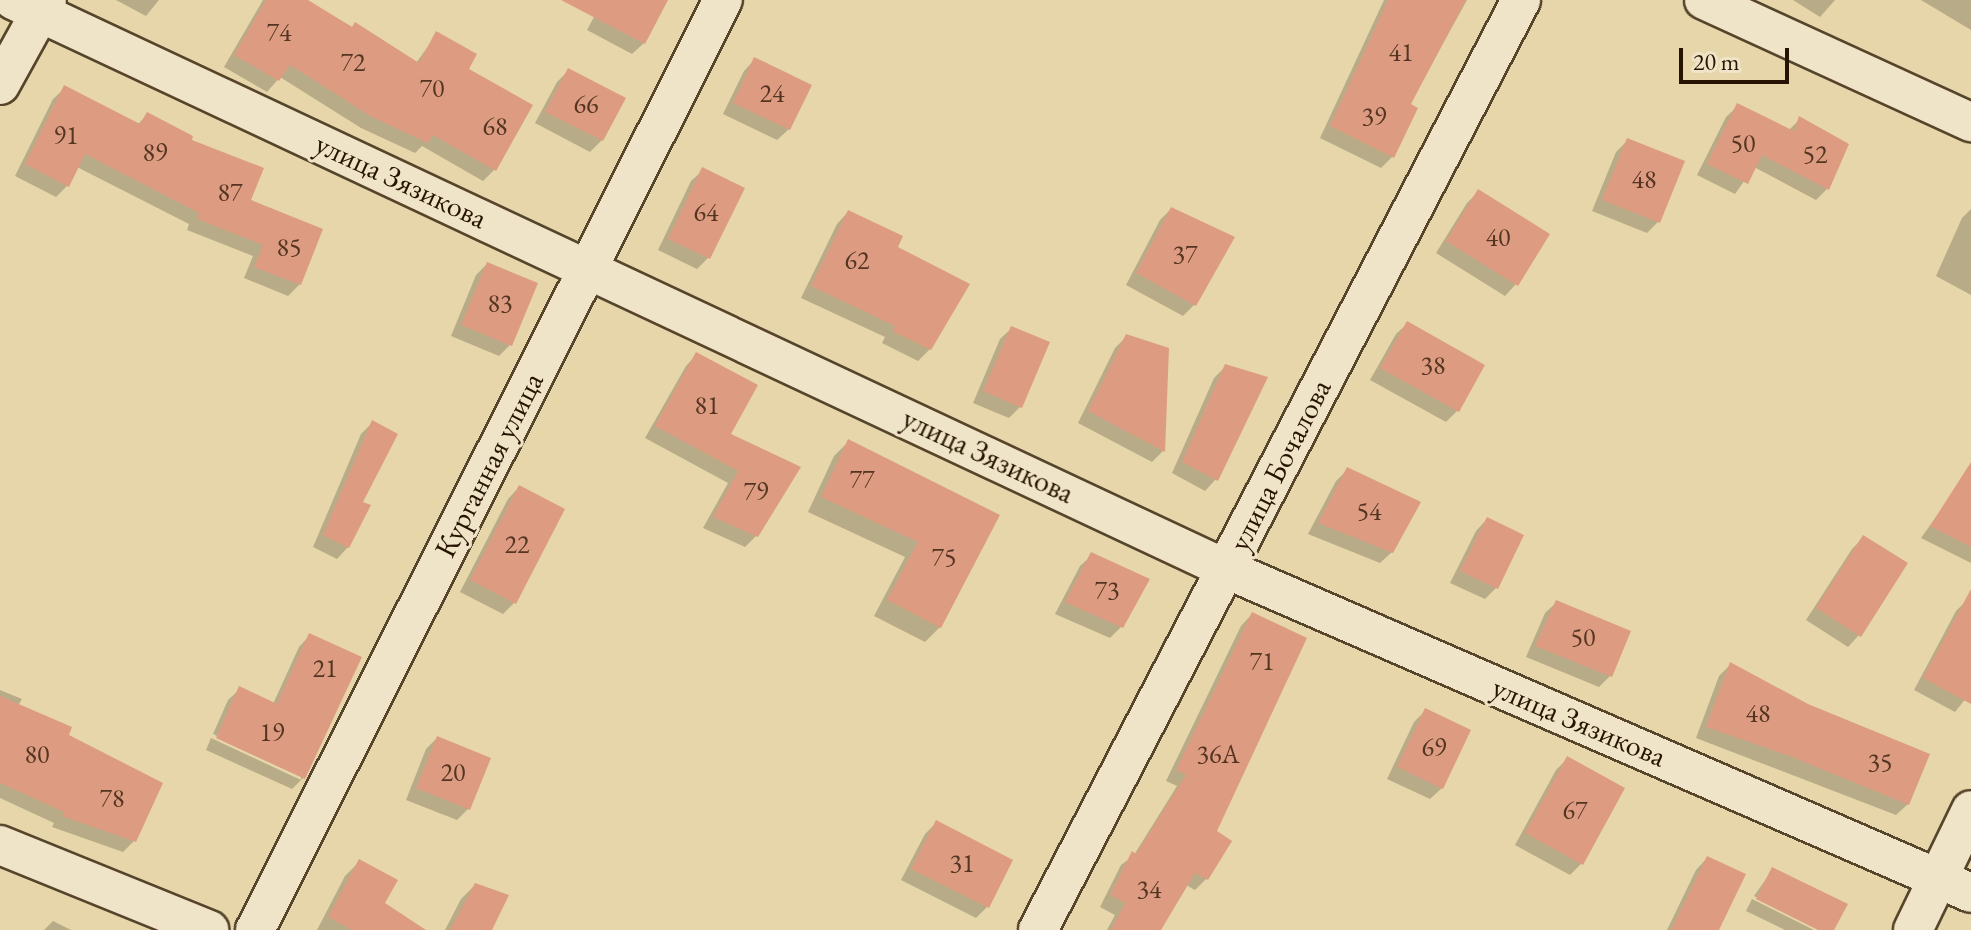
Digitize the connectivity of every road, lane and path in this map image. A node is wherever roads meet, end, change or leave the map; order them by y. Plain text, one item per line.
1 (723, 0) edge
2 (1521, 0) edge
3 (1704, 0) edge
4 (34, 4) edge
5 (0, 85) edge
6 (1971, 122) edge
7 (589, 267) junction
8 (1226, 569) junction
9 (1971, 810) edge
10 (0, 845) edge
11 (1936, 876) junction
12 (1971, 893) edge
13 (209, 930) edge
14 (255, 930) edge
15 (1038, 930) edge
16 (1913, 930) edge

1 - 7 street, Курганная улица
2 - 8 street, улица Бочалова
3 - 6 street
4 - 5 street
4 - 7 street, улица Зязикова
7 - 8 street, улица Зязикова
7 - 14 street, Курганная улица
8 - 11 street, улица Зязикова
8 - 15 street, улица Бочалова
9 - 11 street
10 - 13 street
11 - 12 street, улица Зязикова
11 - 16 street

